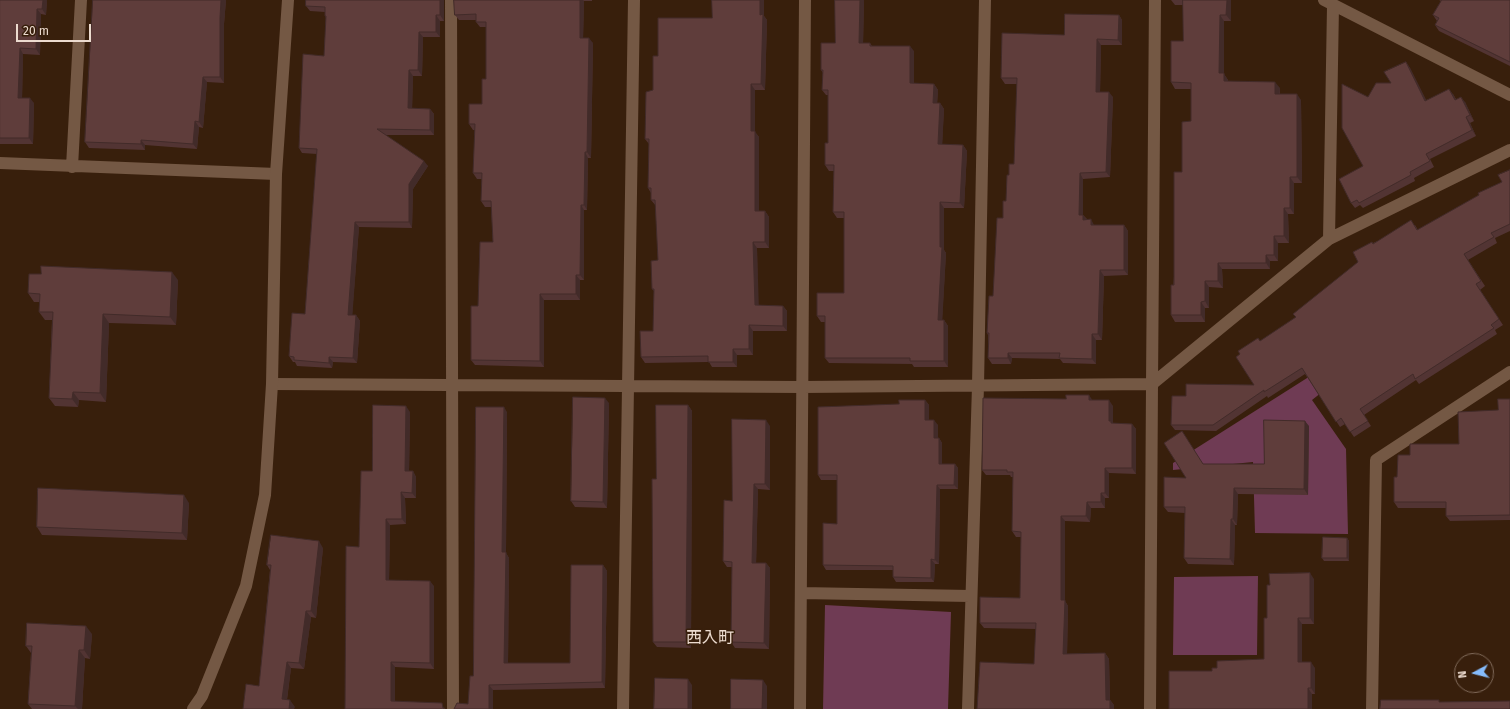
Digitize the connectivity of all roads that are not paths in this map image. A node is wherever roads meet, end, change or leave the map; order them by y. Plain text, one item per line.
1 (81, 0) edge
2 (288, 0) edge
3 (451, 0) edge
4 (634, 0) edge
5 (805, 0) edge
6 (986, 0) edge
7 (1155, 0) edge
8 (1328, 3) edge
9 (1510, 95) edge
10 (1510, 150) edge
11 (0, 163) edge
12 (72, 167) junction
13 (276, 174) junction
14 (1329, 239) junction
15 (1510, 372) edge
16 (272, 384) junction
17 (1152, 384) junction
18 (453, 386) junction
19 (627, 386) junction
20 (978, 386) junction
21 (802, 387) junction
22 (801, 593) junction
23 (970, 596) junction
24 (193, 709) edge
25 (453, 709) edge
26 (623, 709) edge
27 (800, 709) edge
28 (968, 709) edge
29 (1150, 709) edge
30 (1372, 709) edge

1 - 12 street
2 - 13 street
3 - 18 street
4 - 19 street
5 - 21 street
6 - 20 street
7 - 17 street
8 - 9 street
8 - 14 street
10 - 14 street
11 - 12 street
12 - 13 street
13 - 16 street
14 - 17 street
15 - 30 street
16 - 18 street
16 - 24 street
17 - 20 street
17 - 29 street
18 - 19 street
18 - 25 street
19 - 21 street
19 - 26 street
20 - 21 street
20 - 23 street
21 - 22 street
22 - 23 street
22 - 27 street
23 - 28 street

